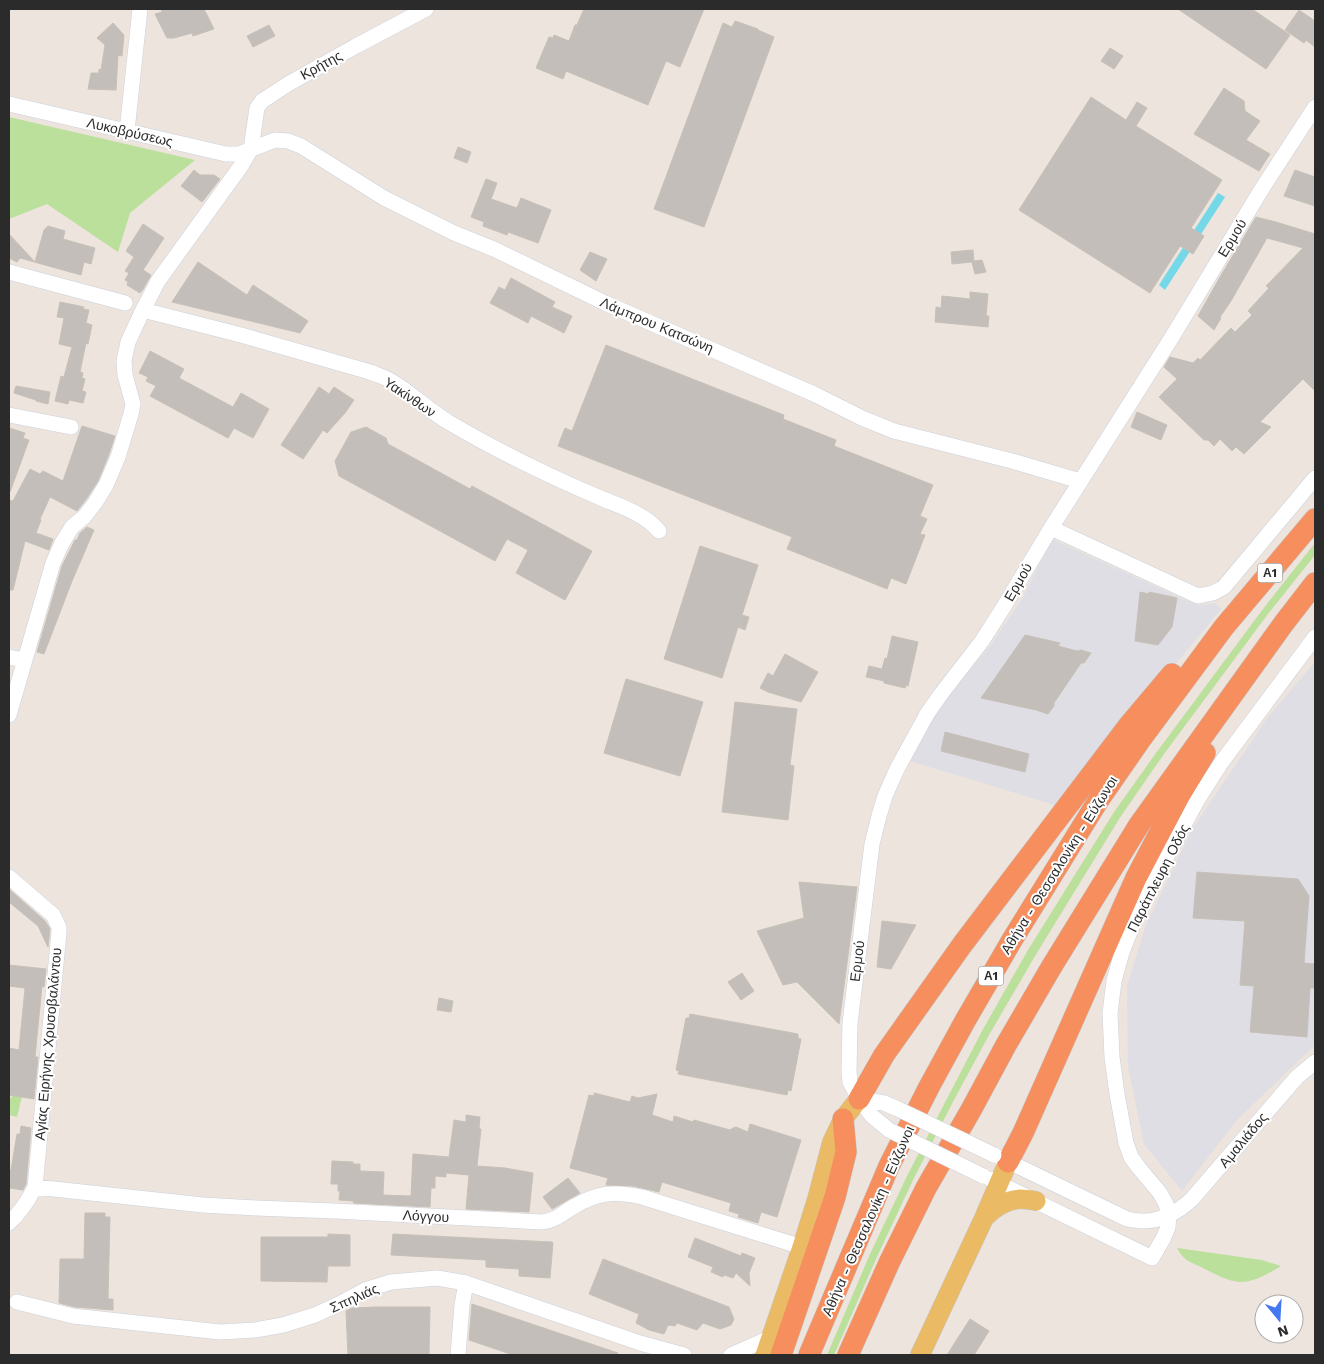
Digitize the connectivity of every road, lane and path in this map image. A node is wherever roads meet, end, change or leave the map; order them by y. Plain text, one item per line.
1 (140, 9) edge
2 (426, 9) edge
3 (9, 104) edge
4 (1315, 107) edge
5 (127, 131) junction
6 (251, 149) junction
7 (9, 272) edge
8 (125, 303) dead end
9 (143, 310) junction
10 (9, 414) edge
11 (71, 427) dead end
12 (1315, 478) edge
13 (1080, 481) junction
14 (1315, 519) edge
15 (1050, 528) junction
16 (659, 531) dead end
17 (1315, 583) edge
18 (1224, 627) junction
19 (1315, 638) edge
20 (1261, 655) junction
21 (9, 657) edge
22 (24, 660) junction
23 (9, 715) edge
24 (9, 877) edge
25 (1315, 1062) edge
26 (859, 1099) junction
27 (844, 1119) junction
28 (1001, 1158) junction
29 (991, 1179) junction
30 (35, 1187) junction
31 (1036, 1201) junction
32 (1169, 1214) junction
33 (984, 1218) junction
34 (9, 1223) edge
35 (802, 1247) junction
36 (466, 1283) junction
37 (17, 1302) dead end
38 (776, 1346) edge
39 (458, 1355) edge
40 (684, 1355) edge
41 (731, 1355) edge
42 (765, 1355) edge
43 (809, 1355) edge
44 (848, 1355) edge
45 (920, 1355) edge

1 - 5 street
2 - 6 street, Κρήτης
3 - 5 street, Λυκοβρύσεως
4 - 13 street, Ερμού
5 - 6 street, Λυκοβρύσεως
6 - 9 street
6 - 13 street, Λάμπρου Κατσώνη
7 - 8 street
9 - 16 street, Υακίνθων
9 - 22 street
10 - 11 street
12 - 15 street
13 - 15 street, Ερμού
14 - 18 highway, Αθήνα - Θεσσαλονίκη - Εύζωνοι / Α1
15 - 26 street, Ερμού
17 - 20 highway
18 - 26 highway
18 - 43 highway, Αθήνα - Θεσσαλονίκη - Εύζωνοι / Α1
19 - 32 street, Παράπλευρη Οδός
20 - 28 highway
20 - 44 highway
21 - 22 street
22 - 23 street
24 - 30 street, Αγίας Ειρήνης Χρυσοβαλάντου
25 - 32 street, Αμαλιάδος
26 - 27 main road
26 - 28 street, Αμαλιάδος, bridge
26 - 29 street, Ερμού, bridge
27 - 35 main road
27 - 38 highway
28 - 29 main road
28 - 32 street, Αμαλιάδος
29 - 31 street, Ερμού
29 - 33 main road
30 - 34 street, Αγίας Ειρήνης Χρυσοβαλάντου
30 - 35 street, Λόγγου
31 - 32 street, Ερμού
31 - 33 main road
33 - 45 main road
35 - 38 main road
36 - 37 street, Σπηλιάς
36 - 39 street
36 - 40 street, Σπηλιάς
38 - 41 street
38 - 42 main road

